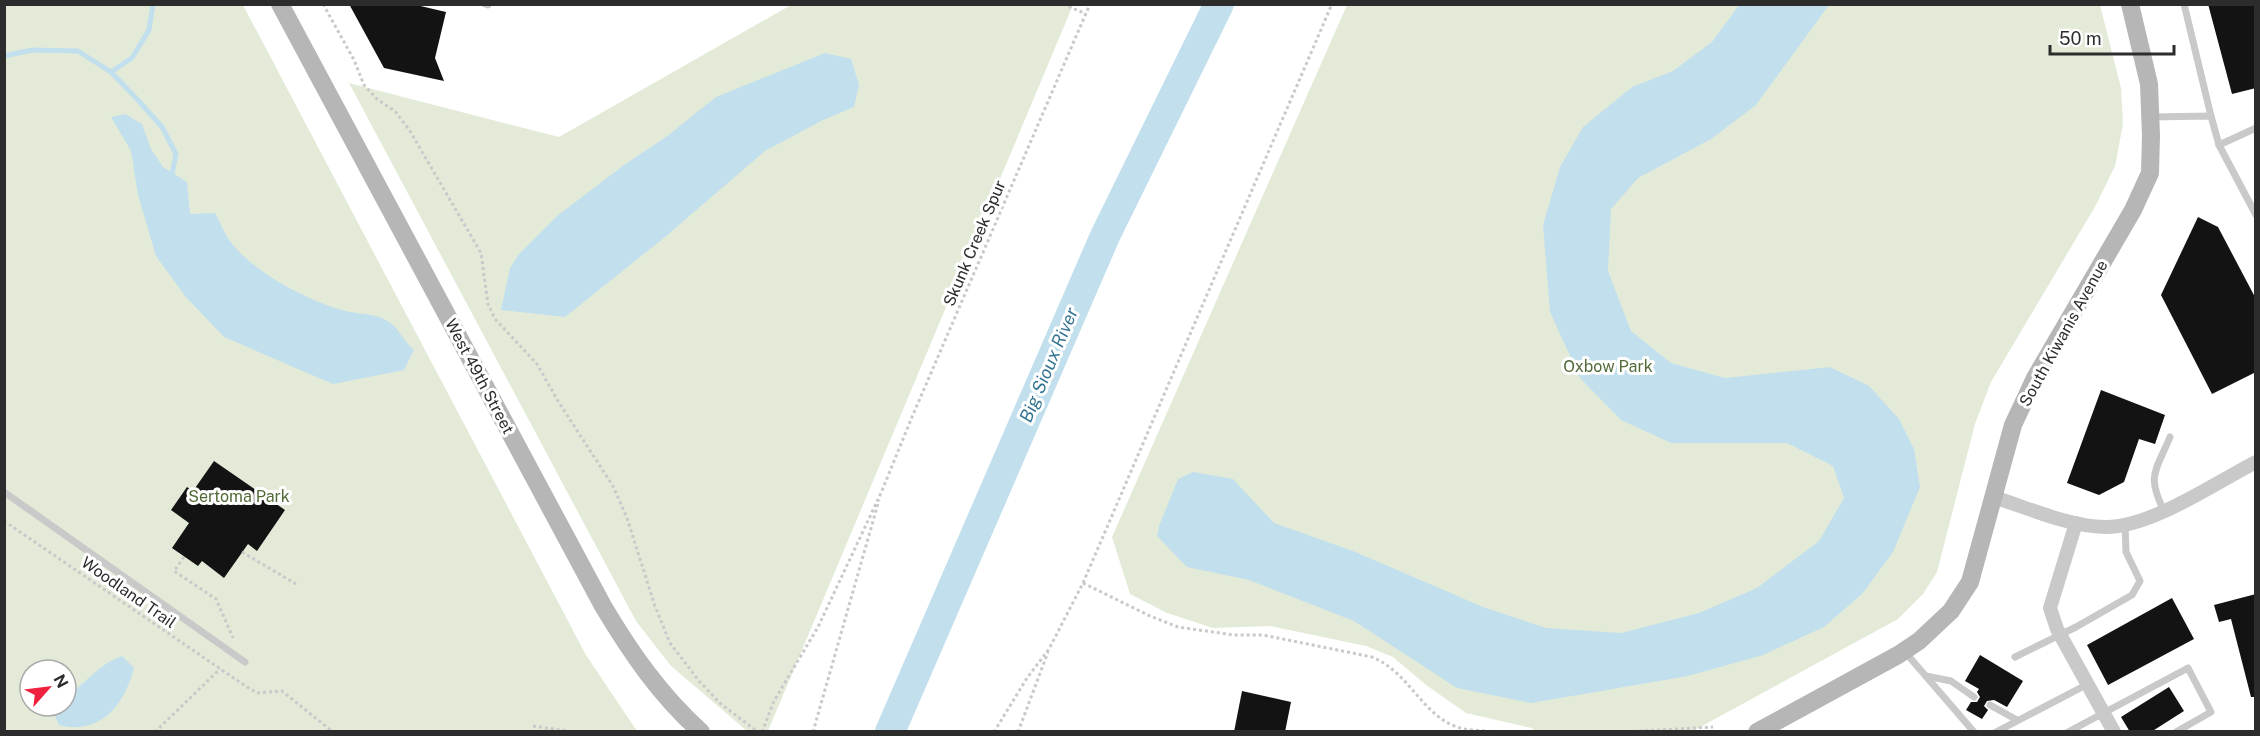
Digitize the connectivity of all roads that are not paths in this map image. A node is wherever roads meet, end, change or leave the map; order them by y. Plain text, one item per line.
1 (280, 4) edge
2 (2130, 4) edge
3 (2184, 4) edge
4 (2211, 116) junction
5 (2151, 117) junction
6 (2256, 128) edge
7 (2219, 145) junction
8 (2256, 215) edge
9 (2170, 437) dead end
10 (2256, 462) edge
11 (4, 492) edge
12 (1993, 497) junction
13 (2164, 511) junction
14 (2076, 523) junction
15 (2126, 525) junction
16 (2060, 633) junction
17 (1904, 651) junction
18 (2015, 657) dead end
19 (245, 662) dead end
20 (1926, 676) junction
21 (2088, 684) junction
22 (1974, 697) dead end
23 (1990, 705) dead end
24 (2104, 713) junction
25 (2017, 720) junction
26 (701, 732) edge
27 (1757, 732) edge
28 (1974, 732) edge
29 (1996, 732) edge
30 (2068, 732) edge
31 (2114, 732) edge
32 (2176, 732) edge

1 - 26 street, West 49th Street
2 - 5 street, South Kiwanis Avenue
3 - 4 lane
4 - 5 lane
4 - 7 lane
5 - 12 street, South Kiwanis Avenue
6 - 7 lane
7 - 8 lane
9 - 13 lane
10 - 13 street
11 - 19 lane
12 - 14 street
12 - 17 street, South Kiwanis Avenue
13 - 15 street
14 - 15 street
14 - 16 street
15 - 16 lane
16 - 18 lane
16 - 21 street
17 - 20 lane
17 - 27 street, South Kiwanis Avenue
20 - 22 lane
20 - 28 lane
21 - 24 street
21 - 25 lane
23 - 25 lane
24 - 30 lane
24 - 31 street
24 - 32 lane
25 - 29 lane

